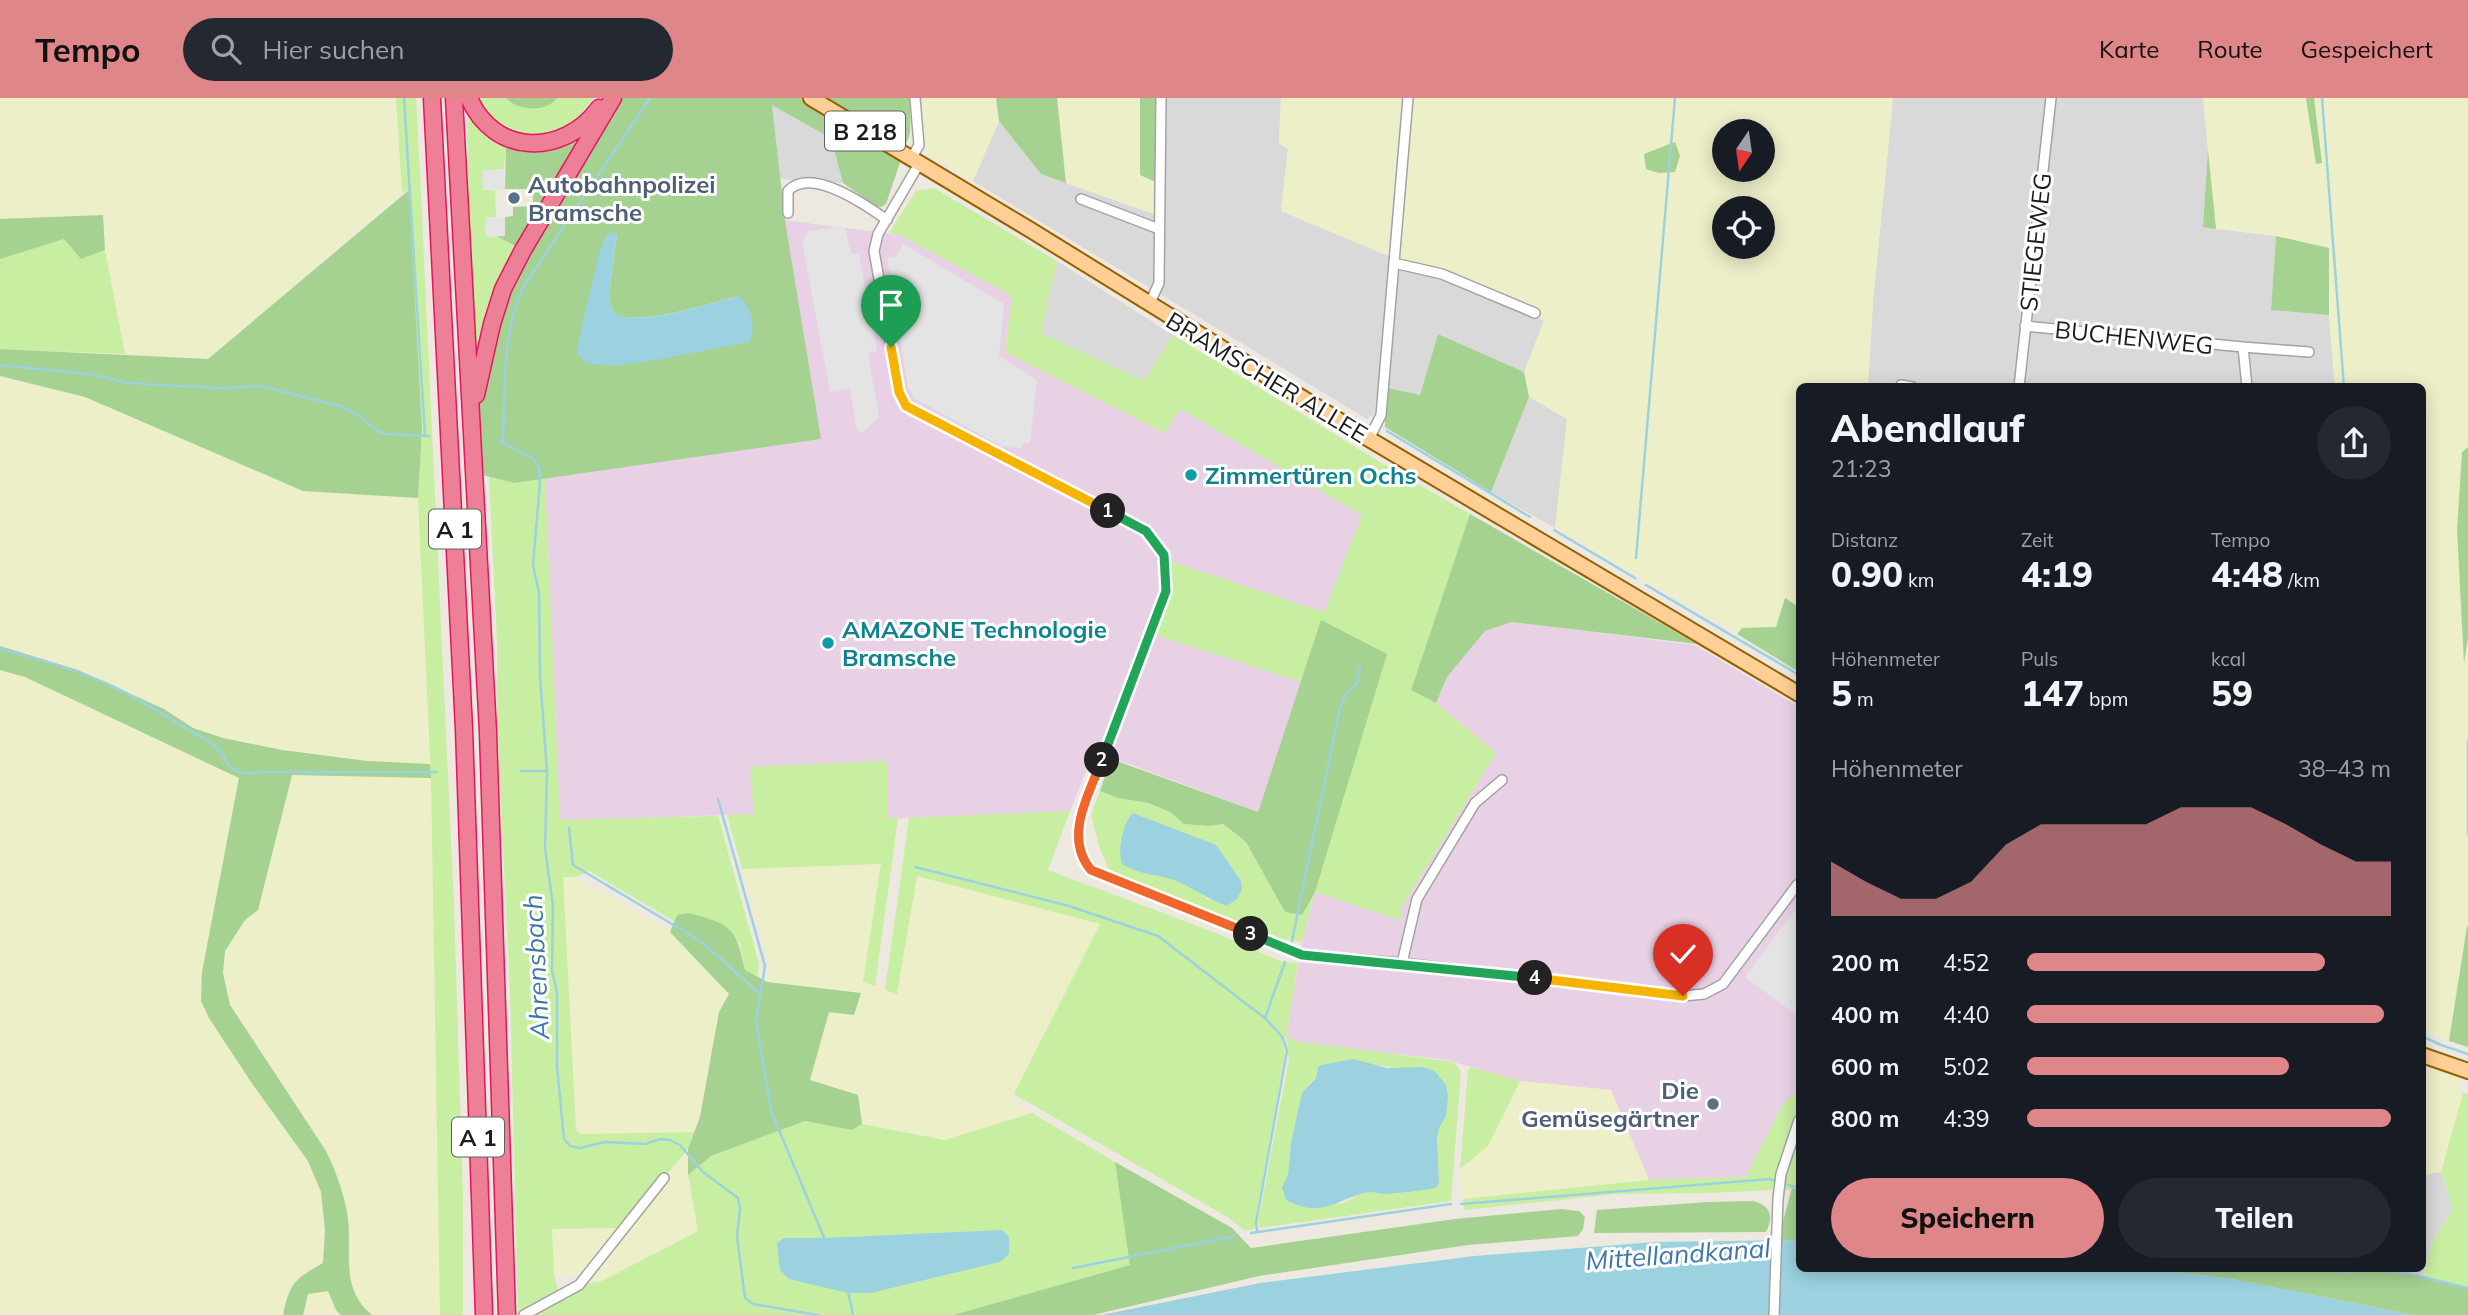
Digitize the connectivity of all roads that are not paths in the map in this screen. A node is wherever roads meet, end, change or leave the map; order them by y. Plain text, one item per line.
1 (432, 98) edge
2 (454, 98) edge
3 (469, 98) edge
4 (606, 98) edge
5 (613, 98) edge
6 (811, 98) edge
7 (915, 98) edge
8 (1160, 98) edge
9 (1408, 98) edge
10 (2051, 98) edge
11 (915, 162) junction
12 (1081, 199) dead end
13 (788, 213) dead end
14 (887, 220) junction
15 (1160, 229) junction
16 (1394, 263) junction
17 (1149, 304) junction
18 (1535, 313) dead end
19 (2025, 326) junction
20 (2243, 347) junction
21 (2309, 352) dead end
22 (2019, 383) edge
23 (2246, 383) edge
24 (471, 414) junction
25 (1369, 439) junction
26 (1796, 692) edge
27 (1502, 780) dead end
28 (1796, 886) edge
29 (1402, 963) junction
30 (2426, 1056) edge
31 (2468, 1071) edge
32 (1796, 1130) edge
33 (664, 1178) dead end
34 (484, 1315) edge
35 (507, 1315) edge
36 (524, 1315) edge
37 (1774, 1315) edge

1 - 34 highway, A 1
2 - 24 highway, A 1
3 - 4 highway
5 - 24 highway
6 - 11 main road, BRAMSCHER ALLEE / B 218
7 - 11 street
8 - 15 street
9 - 16 street
10 - 19 street, STIEGEWEG
11 - 14 street
11 - 17 main road, BRAMSCHER ALLEE / B 218
12 - 15 street
13 - 14 street
14 - 29 street
15 - 17 street
16 - 18 street
16 - 25 street
17 - 25 main road, BRAMSCHER ALLEE / B 218
19 - 20 street, BUCHENWEG
19 - 22 street, STIEGEWEG
20 - 21 street, BUCHENWEG
20 - 23 street, BUCHENWEG
24 - 35 highway, A 1
25 - 26 main road, BRAMSCHER ALLEE / B 218
27 - 29 street
28 - 29 street
30 - 31 main road
32 - 37 street
33 - 36 street

